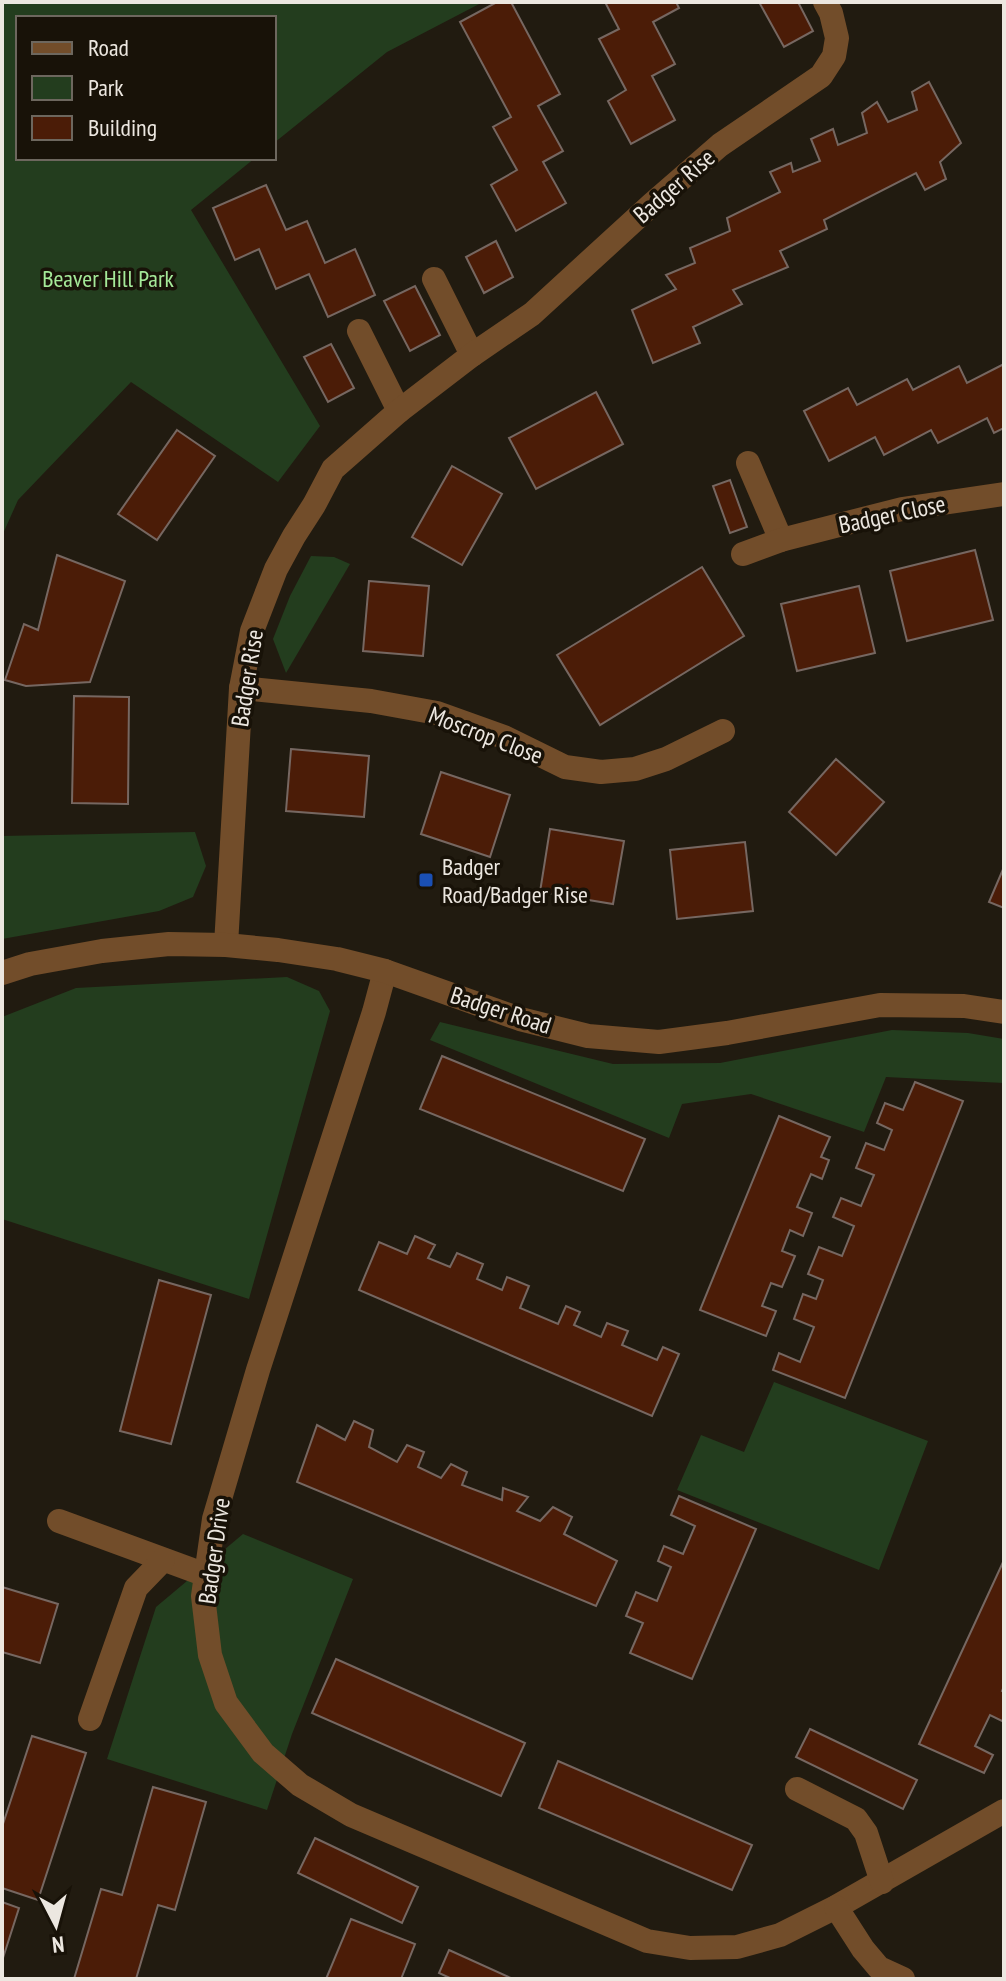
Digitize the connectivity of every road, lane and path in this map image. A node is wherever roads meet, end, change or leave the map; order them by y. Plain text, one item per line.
1 (825, 2) edge
2 (434, 279) dead end
3 (359, 331) dead end
4 (472, 355) junction
5 (399, 411) junction
6 (748, 463) dead end
7 (1004, 494) edge
8 (781, 540) junction
9 (743, 554) dead end
10 (241, 688) junction
11 (723, 731) dead end
12 (226, 945) junction
13 (385, 971) junction
14 (2, 973) edge
15 (1004, 1012) edge
16 (59, 1521) dead end
17 (163, 1560) junction
18 (206, 1575) junction
19 (90, 1719) dead end
20 (797, 1789) dead end
21 (1004, 1811) edge
22 (882, 1882) junction
23 (836, 1907) junction
24 (903, 1979) edge

1 - 4 street, Badger Rise
2 - 4 street
3 - 5 street
4 - 5 street, Badger Rise
5 - 10 street, Badger Rise
6 - 8 street
7 - 8 street, Badger Close
8 - 9 street, Badger Close
10 - 11 street, Moscrop Close
10 - 12 street, Badger Rise
12 - 13 street, Badger Road
12 - 14 street, Badger Road
13 - 15 street, Badger Road
13 - 18 street, Badger Drive
16 - 17 street
17 - 18 street
17 - 19 street
18 - 23 street, Badger Drive
20 - 22 street
21 - 22 street, Badger Drive
22 - 23 street, Badger Drive
23 - 24 street

